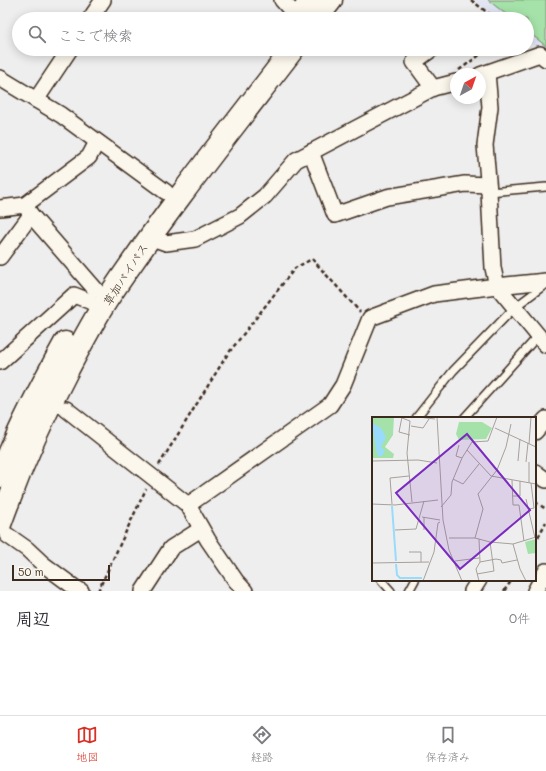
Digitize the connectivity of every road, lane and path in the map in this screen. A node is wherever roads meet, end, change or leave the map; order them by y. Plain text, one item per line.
1 (103, 0) edge
2 (282, 0) edge
3 (312, 0) edge
4 (331, 0) edge
5 (471, 0) edge
6 (95, 12) edge
7 (296, 12) edge
8 (307, 12) edge
9 (314, 12) edge
10 (487, 12) edge
11 (65, 56) edge
12 (269, 56) edge
13 (288, 56) edge
14 (422, 56) edge
15 (546, 59) edge
16 (486, 73) edge
17 (0, 78) edge
18 (450, 84) edge
19 (486, 85) edge
20 (433, 88) junction
21 (36, 100) junction
22 (97, 142) junction
23 (311, 152) junction
24 (546, 187) edge
25 (489, 188) junction
26 (166, 192) junction
27 (0, 208) edge
28 (28, 210) junction
29 (149, 237) junction
30 (0, 256) edge
31 (546, 283) edge
32 (497, 286) junction
33 (93, 296) junction
34 (515, 307) junction
35 (368, 321) junction
36 (542, 340) edge
37 (0, 362) edge
38 (66, 409) dead end
39 (417, 417) edge
40 (465, 417) edge
41 (546, 419) edge
42 (536, 431) edge
43 (536, 473) edge
44 (0, 476) edge
45 (152, 477) junction
46 (546, 480) edge
47 (536, 503) edge
48 (188, 505) junction
49 (546, 509) edge
50 (546, 522) edge
51 (3, 529) edge
52 (201, 529) junction
53 (536, 541) edge
54 (382, 581) edge
55 (414, 581) edge
56 (478, 581) edge
57 (511, 581) edge
58 (237, 588) edge
59 (81, 591) edge
60 (98, 591) edge
61 (143, 591) edge
62 (391, 591) edge
63 (409, 591) edge
64 (472, 591) edge
65 (504, 591) edge

1 - 6 street
2 - 7 street
3 - 8 highway
4 - 9 highway
5 - 10 path
11 - 21 street
12 - 26 highway, 草加バイパス
13 - 29 highway, 草加バイパス
14 - 20 street
15 - 16 street
17 - 21 street
18 - 20 street
19 - 25 street
20 - 23 street
21 - 22 street
22 - 26 street
22 - 28 street
23 - 25 street
23 - 29 street
24 - 25 lane
25 - 32 street
26 - 33 highway, 草加バイパス
27 - 28 street
28 - 30 street
28 - 33 street
29 - 51 highway, 草加バイパス
31 - 32 street
31 - 34 lane
32 - 34 street
32 - 35 street
33 - 37 street
33 - 44 highway, 草加バイパス
34 - 36 street
34 - 39 lane
35 - 45 path
35 - 48 street
36 - 40 lane
38 - 45 street
41 - 42 street
43 - 46 street
45 - 48 street
45 - 60 path
47 - 49 path
48 - 52 street
50 - 53 path
51 - 59 street
52 - 58 street
52 - 61 street
54 - 62 lane
55 - 63 lane
56 - 64 street
57 - 65 path

